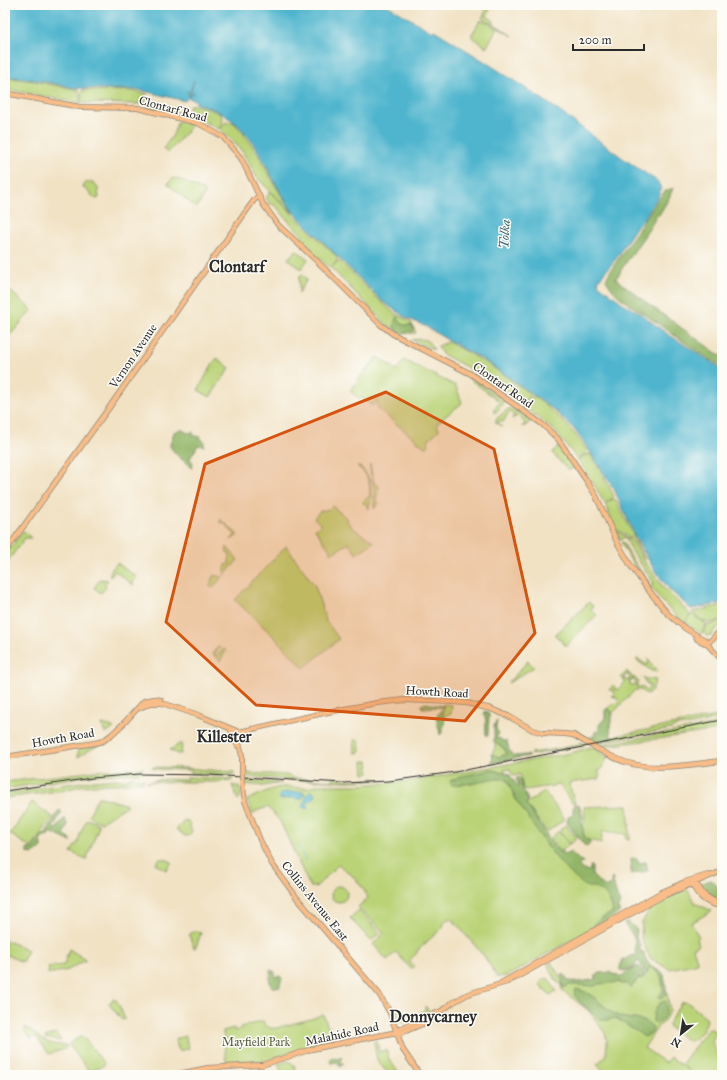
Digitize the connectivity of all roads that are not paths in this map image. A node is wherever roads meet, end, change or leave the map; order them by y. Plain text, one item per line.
1 (5, 94) edge
2 (256, 190) junction
3 (259, 197) junction
4 (253, 202) junction
5 (5, 552) edge
6 (722, 629) edge
7 (707, 644) junction
8 (722, 660) edge
9 (231, 730) junction
10 (239, 732) junction
11 (239, 747) junction
12 (5, 757) edge
13 (722, 761) edge
14 (722, 871) edge
15 (694, 881) junction
16 (722, 906) edge
17 (439, 1012) junction
18 (394, 1024) junction
19 (402, 1028) junction
20 (397, 1032) junction
21 (173, 1075) edge
22 (420, 1075) edge

1 - 2 main road, Clontarf Road
2 - 3 main road, Clontarf Road
2 - 4 main road
3 - 4 main road, Vernon Avenue
3 - 7 main road, Clontarf Road
4 - 5 main road, Vernon Avenue
6 - 7 main road
7 - 8 main road, Clontarf Road
9 - 10 main road, Howth Road
9 - 11 main road, Collins Avenue East
9 - 12 main road, Howth Road
10 - 11 main road, Collins Avenue East
10 - 13 main road, Howth Road
11 - 18 main road, Collins Avenue East, bridge
14 - 15 main road, Malahide Road
15 - 16 main road
15 - 17 main road, Malahide Road
17 - 19 main road, Malahide Road
17 - 20 main road, Malahide Road
18 - 19 main road, Malahide Road
18 - 20 main road, Collins Avenue East
19 - 20 main road, Malahide Road
20 - 21 main road, Malahide Road
20 - 22 main road, Collins Avenue East

